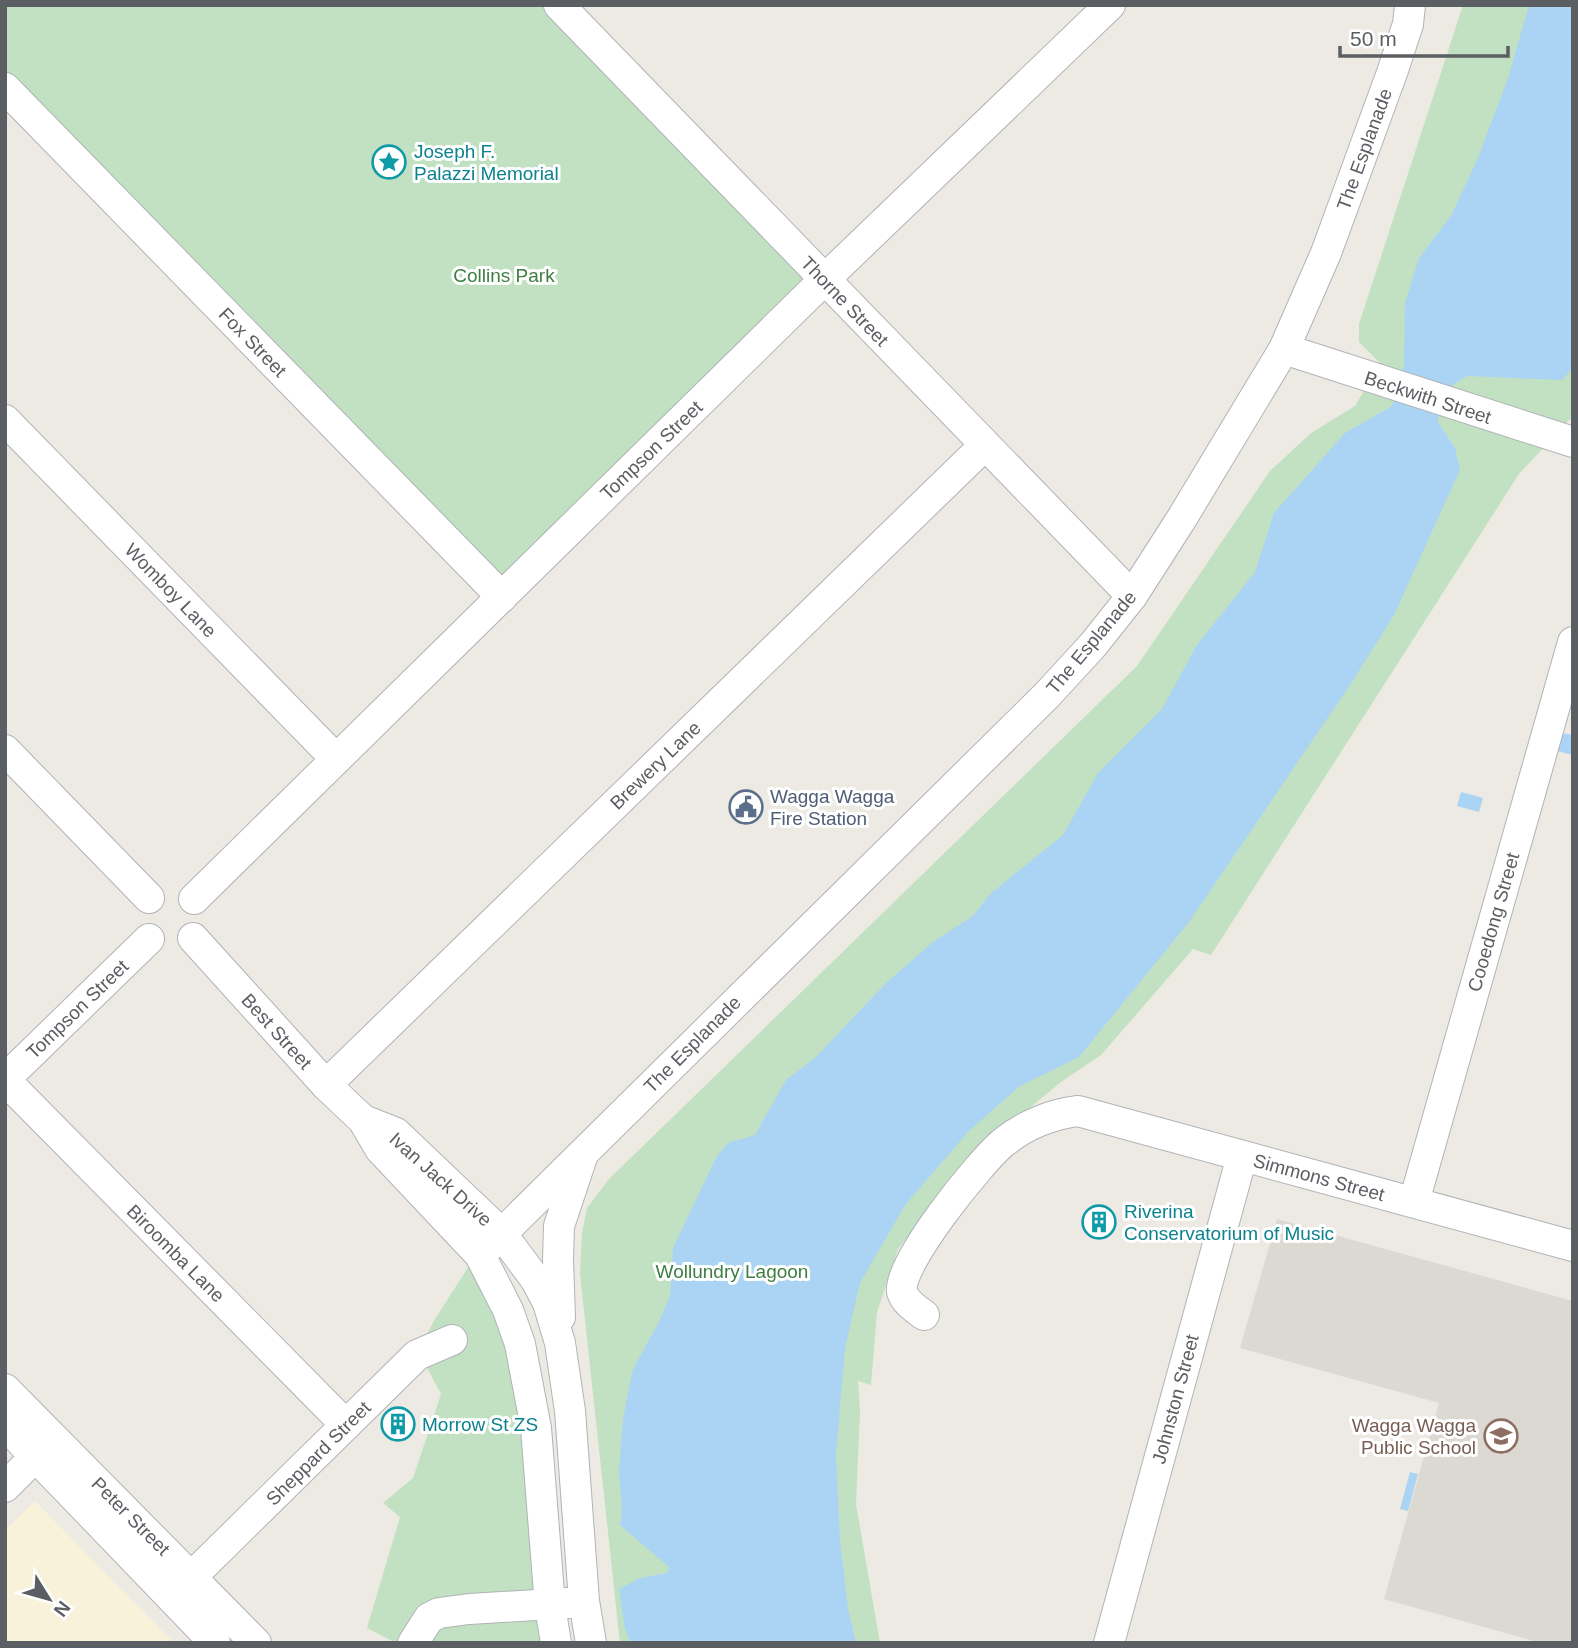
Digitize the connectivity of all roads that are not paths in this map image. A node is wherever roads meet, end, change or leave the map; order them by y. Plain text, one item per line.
1 (559, 5) edge
2 (1111, 5) edge
3 (1410, 5) edge
4 (5, 88) edge
5 (825, 279) junction
6 (1284, 349) junction
7 (5, 420) edge
8 (1573, 442) edge
9 (985, 444) junction
10 (1132, 596) junction
11 (502, 597) junction
12 (1573, 642) edge
13 (5, 750) edge
14 (336, 759) junction
15 (149, 898) junction
16 (194, 899) junction
17 (193, 938) junction
18 (149, 939) junction
19 (5, 1080) edge
20 (326, 1084) junction
21 (363, 1121) junction
22 (585, 1150) junction
23 (1242, 1156) junction
24 (1414, 1202) junction
25 (501, 1233) junction
26 (1573, 1246) edge
27 (480, 1255) junction
28 (924, 1315) dead end
29 (452, 1340) dead end
30 (560, 1343) junction
31 (5, 1389) edge
32 (346, 1425) junction
33 (7, 1431) edge
34 (53, 1461) junction
35 (5, 1487) edge
36 (181, 1587) junction
37 (584, 1601) junction
38 (550, 1606) junction
39 (215, 1643) edge
40 (256, 1643) edge
41 (413, 1643) edge
42 (555, 1643) edge
43 (591, 1643) edge
44 (1109, 1643) edge

1 - 5 street, Thorne Street
2 - 5 street, Tompson Street
3 - 6 street, The Esplanade
4 - 11 street, Fox Street
5 - 9 street, Thorne Street
5 - 11 street, Tompson Street
6 - 8 street, Beckwith Street
6 - 10 street, The Esplanade
7 - 14 street, Womboy Lane
9 - 10 street, Thorne Street
9 - 20 street, Brewery Lane
10 - 22 street, The Esplanade
11 - 14 street, Tompson Street
12 - 24 street, Cooedong Street
13 - 15 street
14 - 16 street, Tompson Street
15 - 16 street
15 - 18 street
16 - 17 street
17 - 18 street
17 - 20 street, Best Street
18 - 19 street, Tompson Street
19 - 32 street, Biroomba Lane
20 - 21 street, Best Street
21 - 25 street, Ivan Jack Drive
21 - 27 street, Ivan Jack Drive
22 - 25 street, The Esplanade
22 - 30 street, The Esplanade
23 - 24 street, Simmons Street
23 - 28 street, Simmons Street
23 - 44 street, Johnston Street
24 - 26 street, Simmons Street
25 - 27 street, The Esplanade
25 - 30 street, Ivan Jack Drive
27 - 38 street, Ivan Jack Drive
29 - 32 street, Sheppard Street
30 - 37 street, Ivan Jack Drive
31 - 34 street, Peter Street
32 - 36 street, Sheppard Street
33 - 34 street, Peter Street
34 - 35 street
34 - 36 street, Peter Street
36 - 39 street, Peter Street
36 - 40 street, Peter Street
37 - 38 street
37 - 43 street, Ivan Jack Drive
38 - 41 street
38 - 42 street, Ivan Jack Drive

